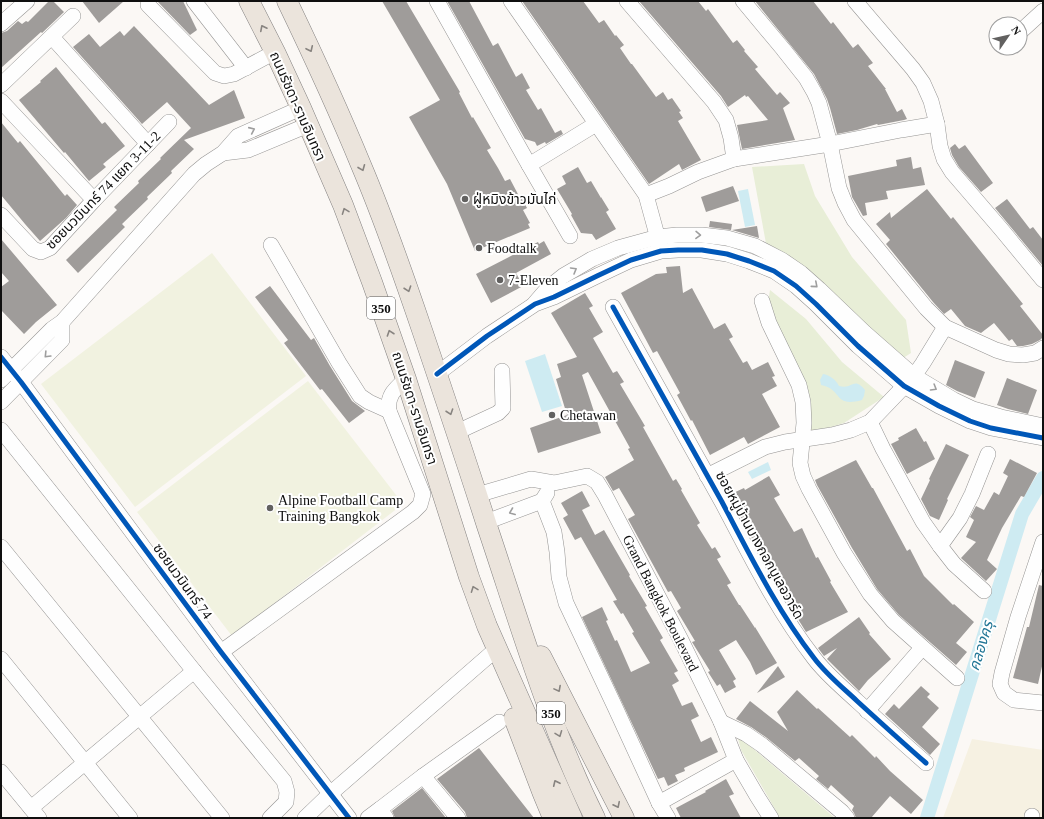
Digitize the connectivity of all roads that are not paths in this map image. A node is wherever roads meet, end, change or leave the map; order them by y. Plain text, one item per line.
1 (26, 1) edge
2 (194, 1) edge
3 (249, 1) edge
4 (286, 1) edge
5 (437, 1) edge
6 (511, 1) edge
7 (627, 1) edge
8 (743, 1) edge
9 (855, 1) edge
10 (148, 5) dead end
11 (1043, 11) edge
12 (73, 16) dead end
13 (1, 24) edge
14 (1028, 25) edge
15 (52, 37) junction
16 (275, 52) junction
17 (246, 68) junction
18 (1, 85) edge
19 (1, 101) edge
20 (304, 116) junction
21 (169, 122) dead end
22 (596, 124) junction
23 (937, 124) junction
24 (148, 144) junction
25 (830, 144) junction
26 (734, 159) junction
27 (529, 166) junction
28 (646, 194) junction
29 (94, 200) junction
30 (1, 215) edge
31 (570, 236) dead end
32 (659, 244) junction
33 (270, 245) dead end
34 (1043, 280) edge
35 (762, 301) dead end
36 (613, 307) dead end
37 (62, 322) junction
38 (945, 327) junction
39 (1043, 348) edge
40 (1, 357) edge
41 (502, 371) dead end
42 (437, 374) junction
43 (6, 375) edge
44 (406, 379) junction
45 (909, 381) junction
46 (21, 382) junction
47 (1, 402) edge
48 (389, 411) junction
49 (870, 422) junction
50 (1043, 426) edge
51 (1, 430) edge
52 (456, 432) junction
53 (1043, 438) edge
54 (802, 440) junction
55 (988, 454) dead end
56 (707, 476) junction
57 (554, 483) junction
58 (477, 496) junction
59 (542, 501) junction
60 (486, 522) junction
61 (1043, 542) edge
62 (940, 546) junction
63 (1, 547) edge
64 (984, 591) dead end
65 (514, 605) junction
66 (487, 626) junction
67 (922, 648) junction
68 (221, 652) junction
69 (493, 652) junction
70 (1, 659) edge
71 (194, 671) junction
72 (957, 678) dead end
73 (1043, 703) edge
74 (867, 711) junction
75 (140, 716) junction
76 (499, 722) dead end
77 (721, 722) junction
78 (736, 760) junction
79 (86, 763) junction
80 (926, 763) dead end
81 (1, 772) edge
82 (423, 776) junction
83 (330, 794) junction
84 (659, 803) junction
85 (35, 813) edge
86 (378, 815) edge
87 (130, 818) edge
88 (222, 818) edge
89 (270, 818) edge
90 (305, 818) edge
91 (349, 818) edge
92 (458, 818) edge
93 (553, 818) edge
94 (572, 818) edge
95 (595, 818) edge
96 (624, 818) edge
97 (668, 818) edge
98 (771, 818) edge
99 (847, 818) edge

1 - 13 street
2 - 17 street
16 -> 3 main road, ถนนรัชดา-รามอินทรา / 350
4 -> 42 main road, 350
5 - 27 street
6 - 22 street
7 - 26 street
8 - 25 street
9 - 23 street
10 - 17 street
11 - 14 street
12 - 15 street
15 - 18 street
15 - 24 street
16 - 17 street
16 - 20 main road, ถนนรัชดา-รามอินทรา / 350
19 - 29 street
20 - 37 street
44 -> 20 main road, ถนนรัชดา-รามอินทรา / 350
21 - 24 street, ซอยนวมินทร์ 74 แยก 3-11-2
22 - 27 street
22 - 28 street
23 - 25 street
23 - 34 street
24 - 29 street, ซอยนวมินทร์ 74 แยก 3-11-2
25 - 26 street
25 - 38 street
26 - 28 street
27 - 31 street
28 - 32 street
29 - 30 street, ซอยนวมินทร์ 74 แยก 3-11-2
32 - 42 street
32 - 45 street
33 - 48 street
35 - 54 street
36 - 56 street, ซอยหมู่บ้านบางกอกบูเลอวาร์ด
37 - 43 street
37 -> 46 street
38 - 39 street
38 - 45 street, ซอยหมู่บ้านบางกอกบูเลอวาร์ด
40 - 43 street, ซอยนวมินทร์ 74
41 - 52 street
42 -> 52 main road, 350
43 - 46 street, ซอยนวมินทร์ 74
44 - 48 street
66 -> 44 main road, ถนนรัชดา-รามอินทรา / 350
45 - 49 street, ซอยหมู่บ้านบางกอกบูเลอวาร์ด
45 -> 50 street
45 - 53 street
46 - 47 street
46 - 68 street, ซอยนวมินทร์ 74
48 - 68 street
49 - 54 street, ซอยหมู่บ้านบางกอกบูเลอวาร์ด
49 - 62 street
51 - 71 street
52 - 58 main road, 350
54 - 56 street, ซอยหมู่บ้านบางกอกบูเลอวาร์ด
54 - 67 street
55 - 62 street
56 - 74 street, ซอยหมู่บ้านบางกอกบูเลอวาร์ด
57 - 58 street, Grand Bangkok Boulevard
57 - 59 street
57 - 77 street, Grand Bangkok Boulevard
58 - 60 main road, 350
59 -> 60 street
59 - 84 street
60 - 65 main road, 350
61 - 73 street
62 - 64 street
63 - 75 street
65 -> 95 main road, 350
65 -> 96 main road
66 - 69 main road
94 -> 66 main road, ถนนรัชดา-รามอินทรา / 350
67 - 72 street
67 - 74 street
68 - 83 street, ซอยนวมินทร์ 74
69 - 83 street
69 - 93 main road
70 - 79 street
71 - 75 street
71 - 89 street
74 - 80 street, ซอยหมู่บ้านบางกอกบูเลอวาร์ด
75 - 79 street
75 - 88 street
76 - 82 street
77 - 78 street, Grand Bangkok Boulevard
77 - 99 street
78 - 84 street
78 - 98 street, Grand Bangkok Boulevard
79 - 85 street
79 - 87 street
81 - 85 street
82 - 86 street
82 - 92 street
83 - 90 street
83 - 91 street, ซอยนวมินทร์ 74
84 - 97 street

